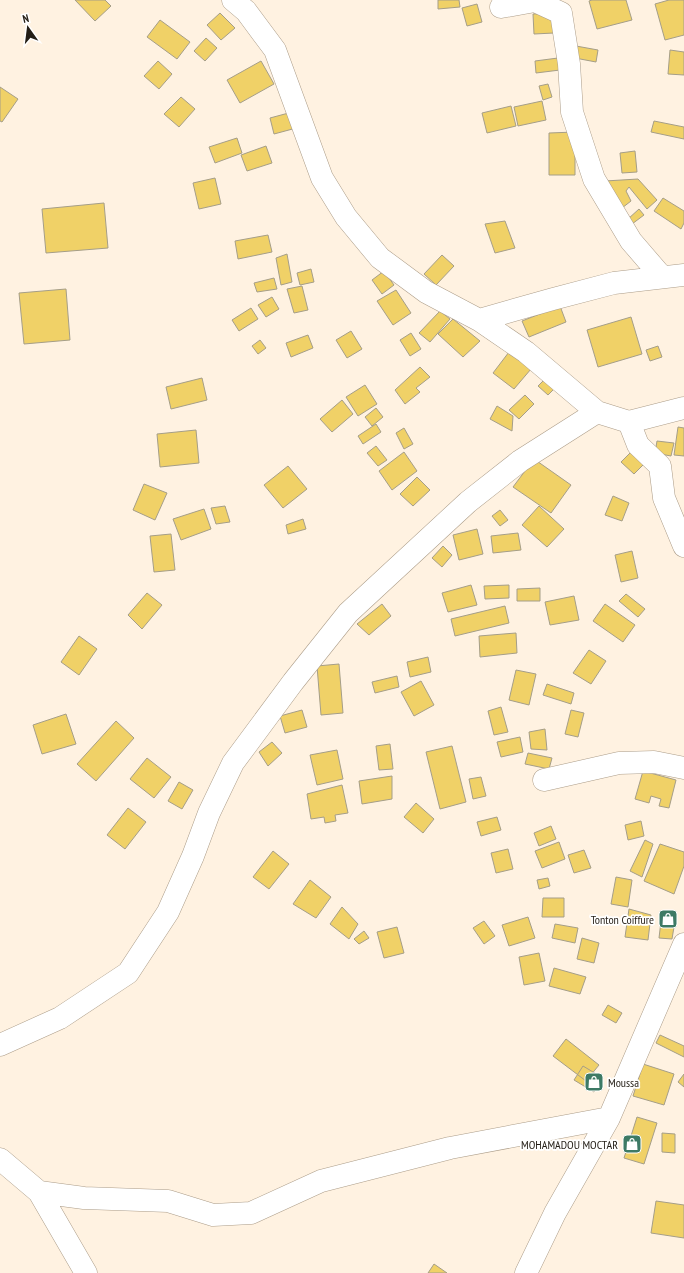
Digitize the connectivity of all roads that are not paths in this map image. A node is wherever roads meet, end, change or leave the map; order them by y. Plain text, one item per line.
1 (233, 0) edge
2 (502, 7) dead end
3 (684, 275) edge
4 (662, 277) junction
5 (479, 320) junction
6 (684, 408) edge
7 (597, 412) junction
8 (629, 422) junction
9 (684, 546) edge
10 (684, 768) edge
11 (544, 780) dead end
12 (684, 944) edge
13 (0, 1045) edge
14 (609, 1118) junction
15 (0, 1159) edge
16 (40, 1192) junction
17 (86, 1273) edge
18 (526, 1273) edge

1 - 5 street
2 - 4 street
3 - 4 street
4 - 5 street
5 - 7 street
6 - 8 street
7 - 8 street
7 - 13 street
8 - 9 street
10 - 11 street
12 - 14 street
14 - 16 street
14 - 18 street
15 - 16 street
16 - 17 street

